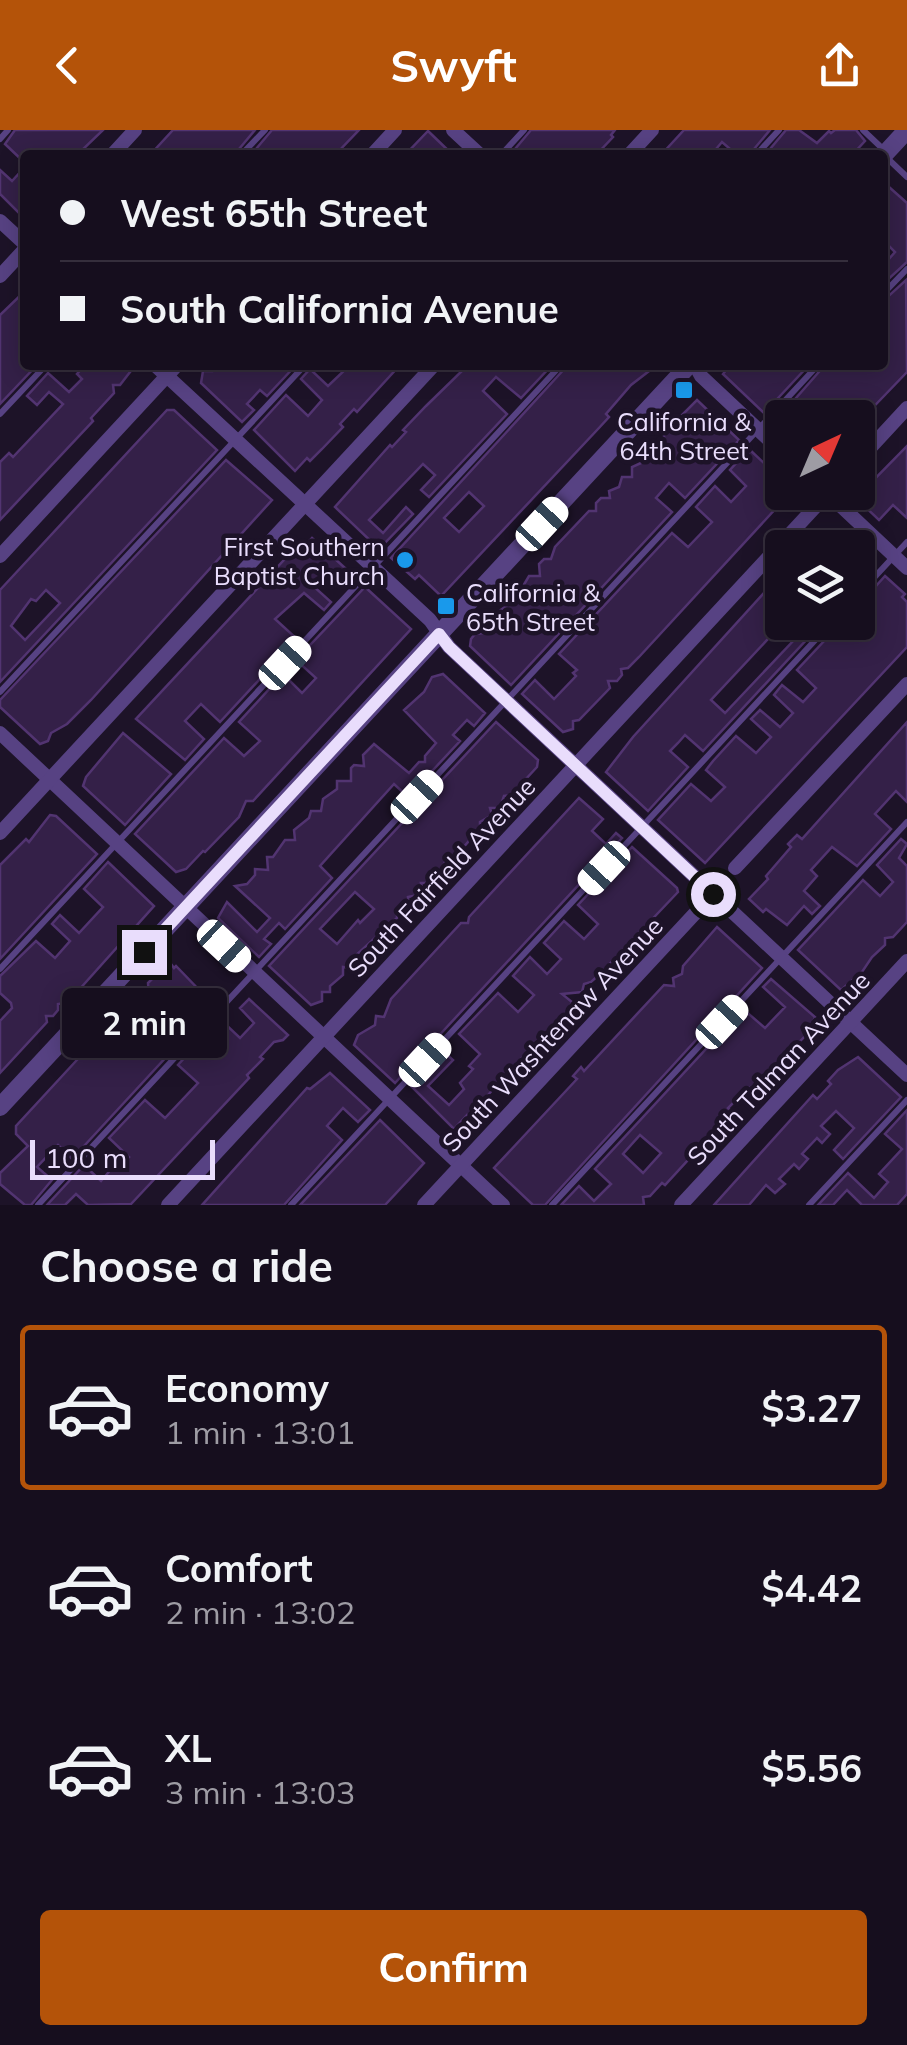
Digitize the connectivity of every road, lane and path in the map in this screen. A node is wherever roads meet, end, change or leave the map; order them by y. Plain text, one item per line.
1 (8, 130) edge
2 (136, 130) edge
3 (265, 130) edge
4 (395, 130) edge
5 (453, 130) edge
6 (524, 130) edge
7 (652, 130) edge
8 (779, 130) edge
9 (863, 130) edge
10 (907, 130) edge
11 (0, 139) edge
12 (117, 150) edge
13 (247, 150) edge
14 (377, 150) edge
15 (475, 150) edge
16 (506, 150) edge
17 (634, 150) edge
18 (761, 150) edge
19 (880, 150) edge
20 (888, 151) edge
21 (888, 159) edge
22 (907, 176) edge
23 (0, 221) edge
24 (20, 242) edge
25 (20, 253) edge
26 (907, 269) edge
27 (0, 276) edge
28 (888, 290) edge
29 (41, 370) edge
30 (165, 370) edge
31 (167, 370) edge
32 (300, 370) edge
33 (429, 370) edge
34 (555, 370) edge
35 (687, 370) edge
36 (697, 370) edge
37 (813, 370) edge
38 (907, 408) edge
39 (0, 414) edge
40 (758, 429) junction
41 (765, 436) edge
42 (235, 440) junction
43 (875, 443) edge
44 (305, 504) junction
45 (811, 510) edge
46 (845, 510) edge
47 (907, 542) edge
48 (0, 556) edge
49 (894, 556) junction
50 (373, 568) junction
51 (907, 568) edge
52 (875, 577) edge
53 (439, 634) junction
54 (815, 640) edge
55 (907, 684) edge
56 (0, 692) edge
57 (506, 700) junction
58 (0, 734) edge
59 (576, 765) junction
60 (50, 780) junction
61 (907, 822) edge
62 (642, 827) junction
63 (0, 833) edge
64 (118, 843) junction
65 (735, 868) dead end
66 (713, 894) junction
67 (185, 908) junction
68 (781, 958) junction
69 (907, 961) edge
70 (0, 969) edge
71 (253, 973) junction
72 (850, 1022) junction
73 (323, 1038) junction
74 (907, 1076) edge
75 (389, 1099) junction
76 (907, 1100) edge
77 (0, 1107) edge
78 (461, 1166) junction
79 (38, 1205) edge
80 (168, 1205) edge
81 (291, 1205) edge
82 (424, 1205) edge
83 (503, 1205) edge
84 (552, 1205) edge
85 (681, 1205) edge
86 (810, 1205) edge

1 - 11 lane
2 - 12 street
3 - 13 lane
4 - 14 street
5 - 15 street
6 - 16 lane
7 - 17 street
8 - 18 lane
9 - 19 lane
10 - 20 street
21 - 22 lane
23 - 24 street
25 - 27 street
26 - 28 lane
29 - 39 lane
30 - 48 street
31 - 42 street
32 - 42 lane
33 - 44 street
34 - 50 lane
35 - 53 street
36 - 40 street
37 - 40 lane
38 - 43 street
40 - 41 street
40 - 57 lane
42 - 44 street
42 - 56 lane
44 - 50 street
44 - 60 street
45 - 59 street, South Fairfield Avenue
46 - 49 street
47 - 49 lane
49 - 51 street
49 - 52 lane
50 - 53 street
50 - 64 lane
53 - 57 street
53 - 67 street
54 - 62 lane
55 - 65 street
57 - 59 street
57 - 71 lane
58 - 60 street
59 - 62 street
59 - 73 street, South Fairfield Avenue
60 - 63 street
60 - 64 street
61 - 68 lane
62 - 66 street
62 - 75 lane
64 - 67 street
64 - 70 lane
66 - 68 street
66 - 78 street, South Washtenaw Avenue
67 - 71 street
67 - 77 street
68 - 72 street
68 - 84 lane
69 - 72 street, South Talman Avenue
71 - 73 street
71 - 79 lane
72 - 74 street
72 - 85 street, South Talman Avenue
73 - 75 street
73 - 80 street, South Fairfield Avenue
75 - 78 street
75 - 81 lane
76 - 86 lane
78 - 82 street, South Washtenaw Avenue
78 - 83 street

